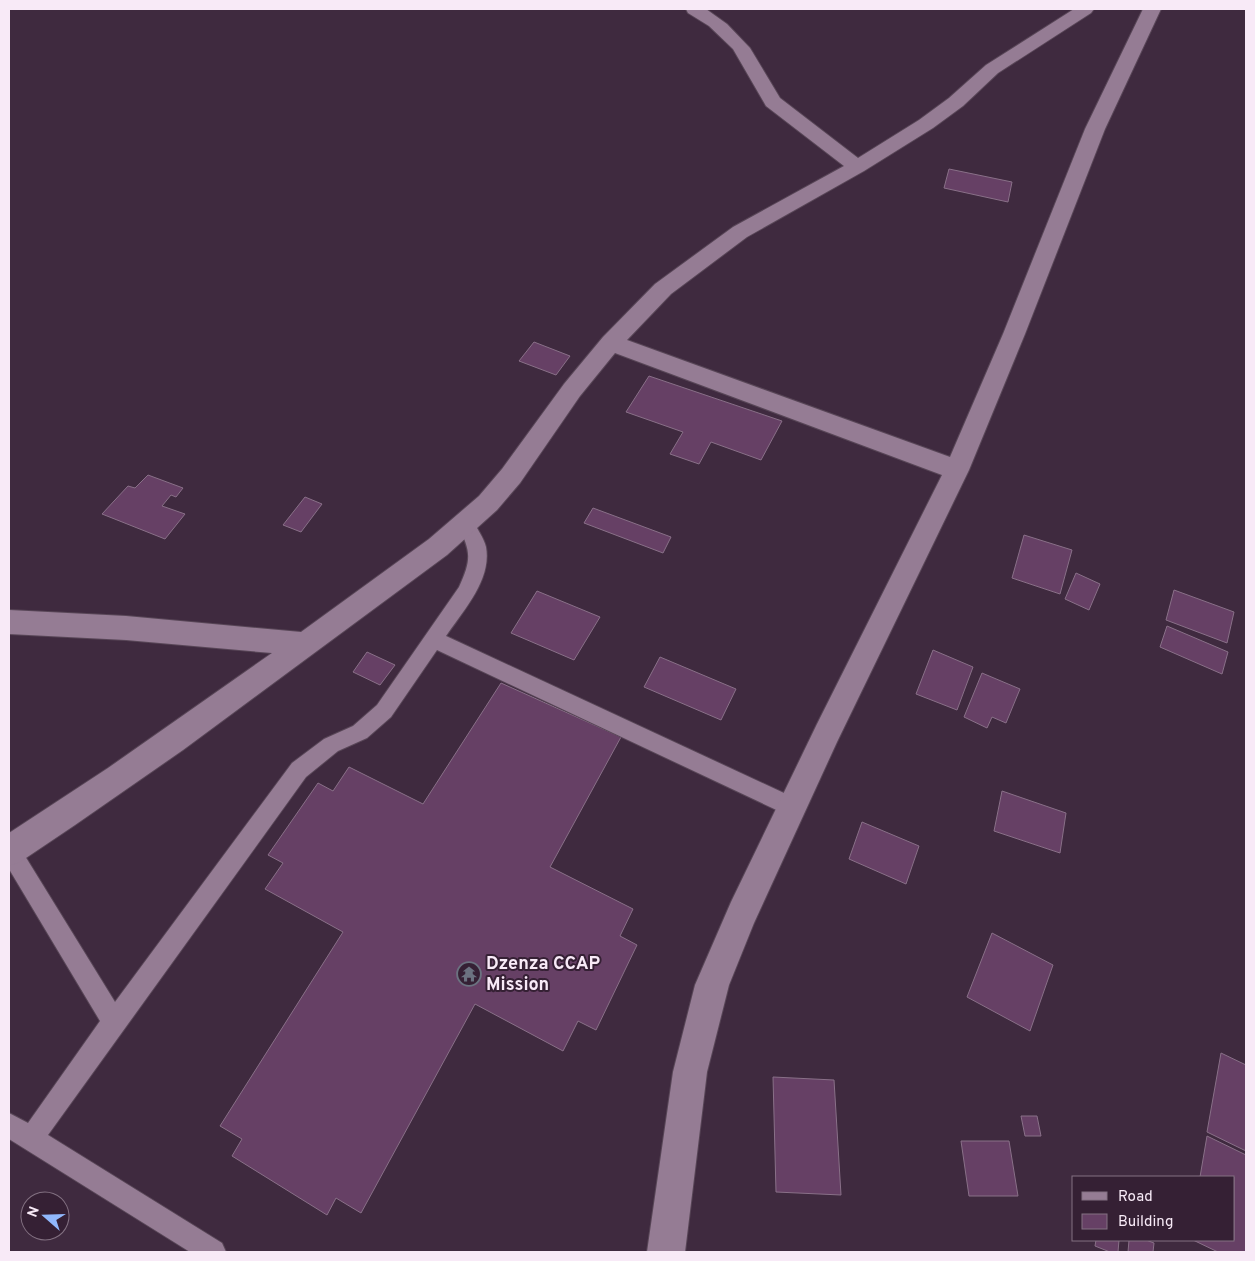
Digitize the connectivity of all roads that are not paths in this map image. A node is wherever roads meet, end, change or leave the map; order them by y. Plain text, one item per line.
1 (694, 9) edge
2 (1085, 9) edge
3 (1152, 9) edge
4 (857, 167) junction
5 (611, 343) junction
6 (957, 470) junction
7 (466, 524) junction
8 (9, 622) edge
9 (434, 639) junction
10 (304, 644) junction
11 (792, 807) junction
12 (9, 851) edge
13 (114, 1022) junction
14 (9, 1125) edge
15 (31, 1139) junction
16 (213, 1252) edge
17 (666, 1252) edge

1 - 4 street
2 - 4 street
3 - 6 street
4 - 5 street
5 - 6 street
5 - 7 street
6 - 11 street
7 - 9 lane
7 - 10 street
8 - 10 street
9 - 11 lane
9 - 13 lane
10 - 12 street
11 - 17 street
12 - 13 lane
13 - 15 lane
14 - 15 lane
15 - 16 lane

